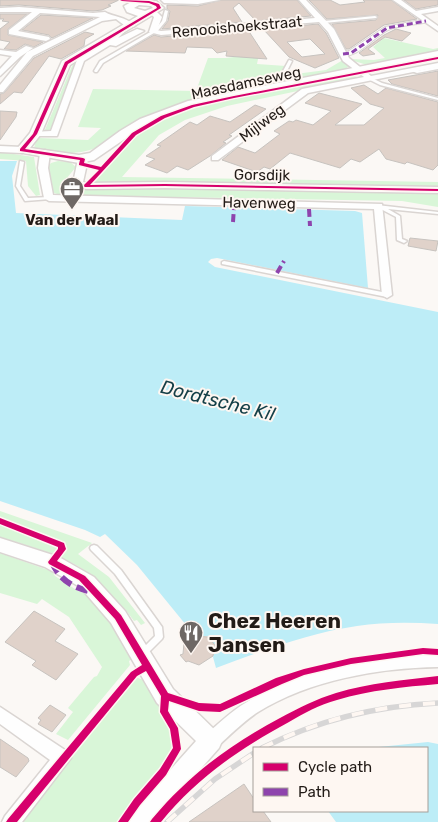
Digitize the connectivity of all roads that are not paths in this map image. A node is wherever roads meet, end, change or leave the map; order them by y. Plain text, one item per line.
1 (216, 0) edge
2 (302, 0) edge
3 (396, 0) edge
4 (132, 6) edge
5 (158, 6) edge
6 (438, 9) edge
7 (0, 10) edge
8 (38, 11) junction
9 (166, 11) dead end
10 (414, 13) junction
11 (93, 16) junction
12 (374, 17) dead end
13 (323, 21) junction
14 (426, 21) junction
15 (136, 28) junction
16 (438, 29) edge
17 (121, 31) junction
18 (154, 32) junction
19 (46, 39) junction
20 (0, 52) edge
21 (438, 54) edge
22 (17, 55) junction
23 (345, 58) junction
24 (81, 60) junction
25 (290, 61) dead end
26 (437, 65) edge
27 (358, 70) junction
28 (96, 71) dead end
29 (0, 74) edge
30 (369, 78) junction
31 (296, 81) junction
32 (0, 90) edge
33 (438, 99) edge
34 (36, 134) junction
35 (0, 149) edge
36 (45, 153) junction
37 (22, 156) junction
38 (215, 158) dead end
39 (83, 159) junction
40 (438, 190) edge
41 (48, 198) junction
42 (379, 206) junction
43 (438, 212) edge
44 (404, 240) dead end
45 (224, 263) dead end
46 (387, 295) joint
47 (0, 545) edge
48 (94, 548) dead end
49 (141, 654) junction
50 (438, 660) edge
51 (0, 715) edge
52 (211, 742) junction
53 (11, 822) edge
54 (139, 822) edge

1 - 5 street
2 - 13 street
3 - 10 street
4 - 5 street
4 - 5 street
4 - 11 street
4 - 15 street
5 - 18 street
6 - 10 street
7 - 8 street
8 - 11 street
8 - 19 street
9 - 18 lane
10 - 14 street
11 - 19 street
12 - 13 lane
13 - 18 street, Renooishoekstraat
13 - 23 street
14 - 16 street
14 - 23 street
15 - 17 street
15 - 24 street
15 - 32 street
17 - 24 street
17 - 34 street
18 - 28 lane
19 - 22 street
20 - 22 street
21 - 27 street, Maasdamseweg
22 - 29 street
23 - 27 street
24 - 34 street
25 - 31 lane
26 - 30 street, Mijlweg
27 - 30 street
27 - 31 street, Maasdamseweg
30 - 33 lane
30 - 38 street, Mijlweg
31 - 39 street, Maasdamseweg
34 - 37 street
35 - 37 street
36 - 37 street
36 - 39 street
36 - 41 street
37 - 41 lane, Havenweg
39 - 40 street, Gorsdijk
41 - 42 street, Havenweg
42 - 43 lane
42 - 44 lane
42 - 46 street
45 - 46 lane
47 - 49 street
48 - 49 lane
49 - 52 street
50 - 52 street
51 - 53 street
52 - 54 street

